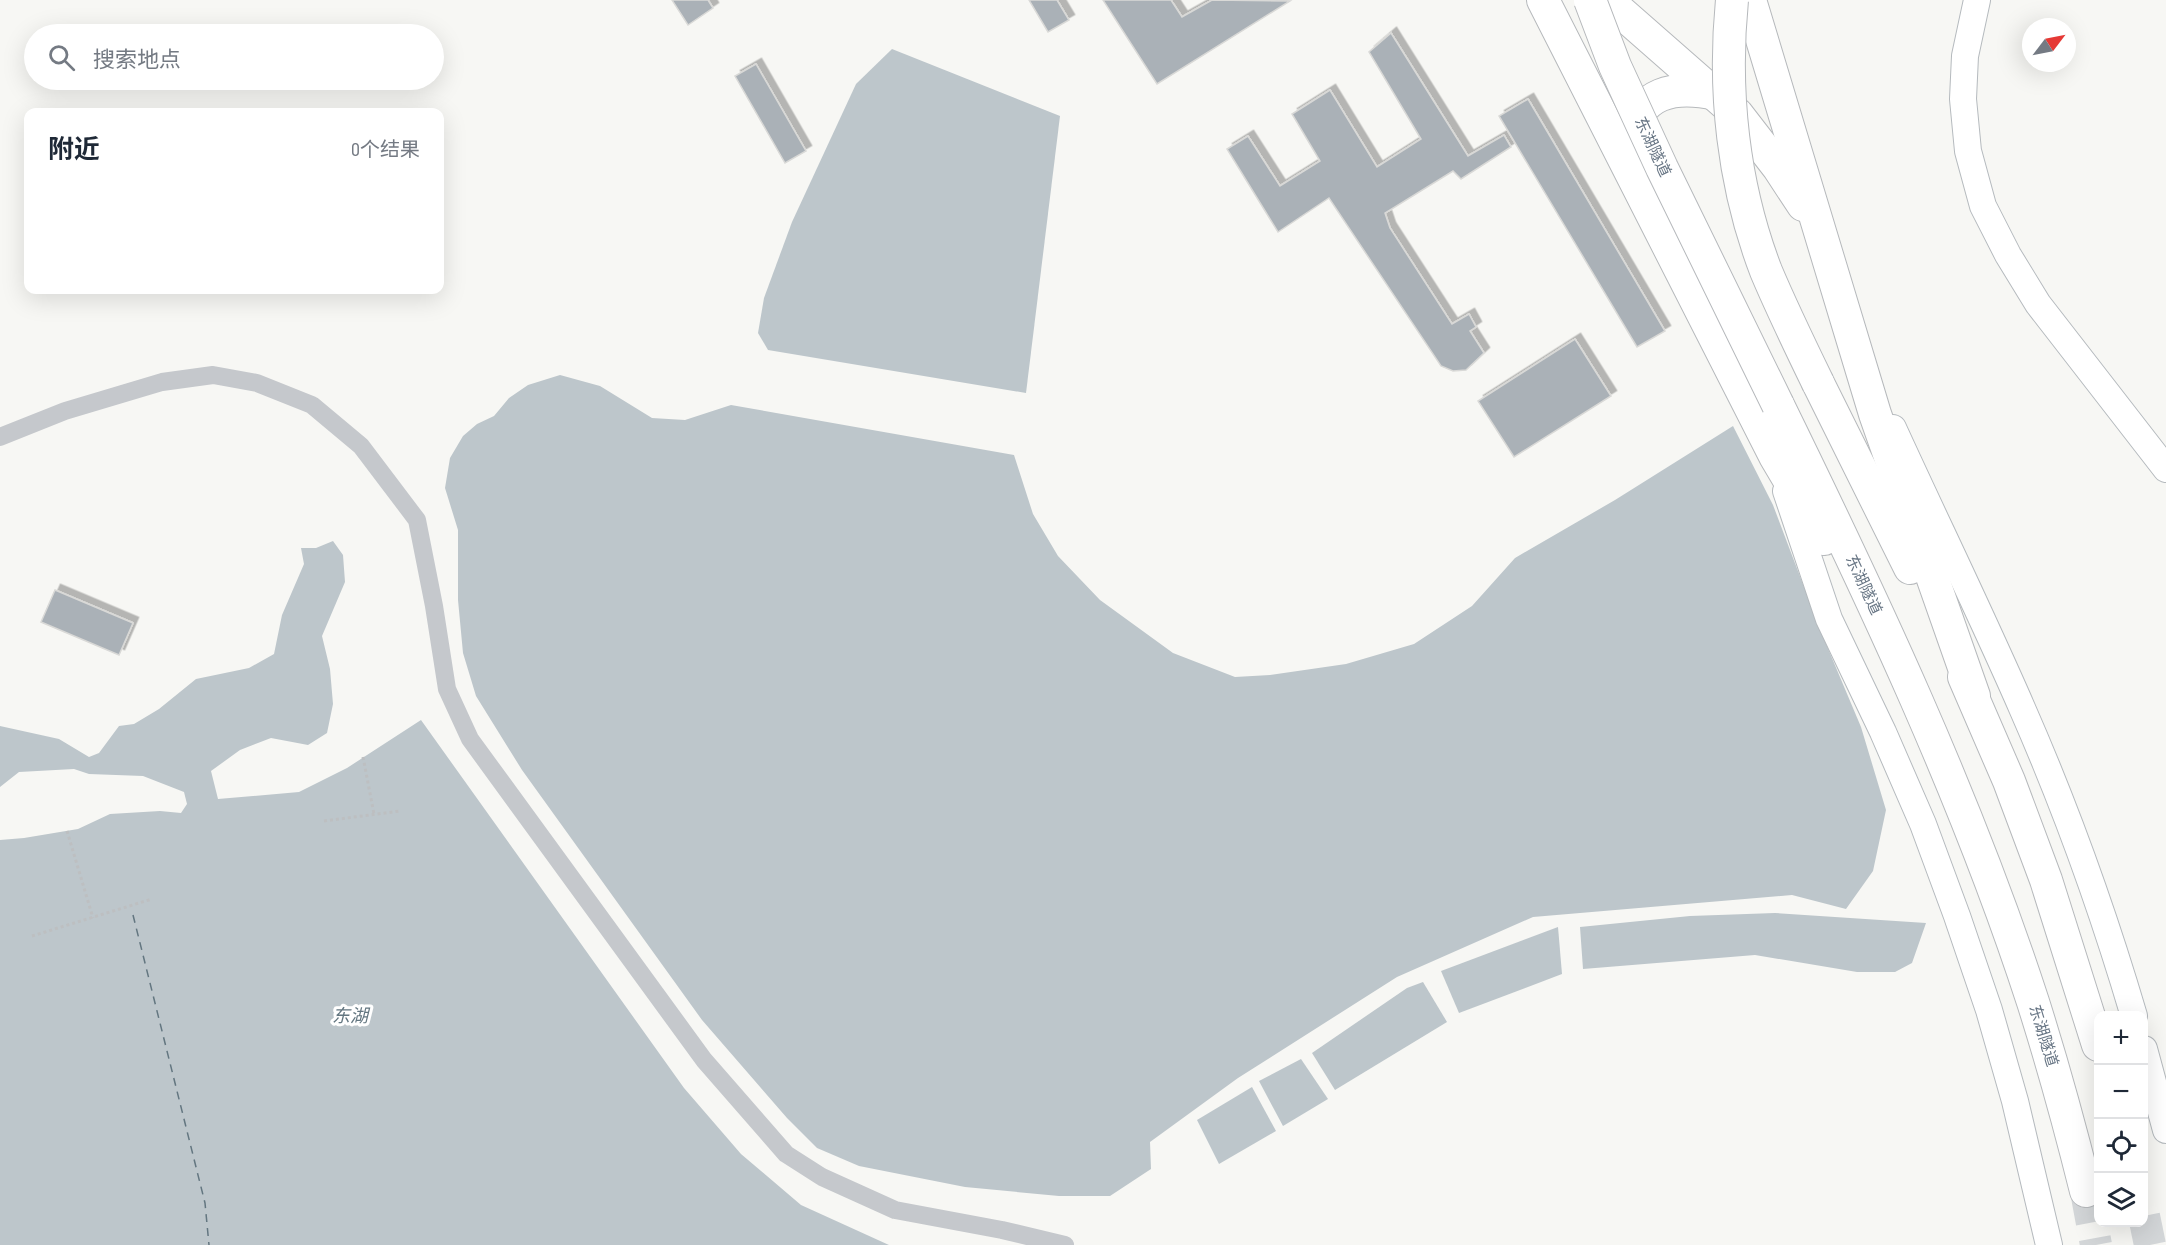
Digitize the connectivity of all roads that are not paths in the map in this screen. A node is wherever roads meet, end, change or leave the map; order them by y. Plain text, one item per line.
1 (1543, 0) edge
2 (1590, 0) edge
3 (1607, 0) edge
4 (1732, 0) edge
5 (1750, 0) edge
6 (1977, 0) edge
7 (1716, 94) junction
8 (1630, 172) junction
9 (1821, 233) junction
10 (1847, 322) junction
11 (0, 437) edge
12 (1774, 456) junction
13 (2166, 468) edge
14 (1894, 651) junction
15 (1974, 696) junction
16 (2132, 1011) edge
17 (2094, 1033) edge
18 (2148, 1064) edge
19 (2166, 1130) edge
20 (2086, 1191) tunnel mouth
21 (1065, 1245) edge
22 (2049, 1245) edge

1 - 8 highway
2 - 14 highway, 东湖隧道, bridge
3 - 7 highway
4 - 15 highway, bridge
5 - 9 highway
6 - 13 street
7 - 8 highway
7 - 9 highway
8 - 12 highway
9 - 10 highway
10 - 15 highway
10 - 16 street
11 - 21 street
12 - 14 highway
12 - 22 street
14 - 20 highway, 东湖隧道
15 - 17 highway
18 - 19 street

